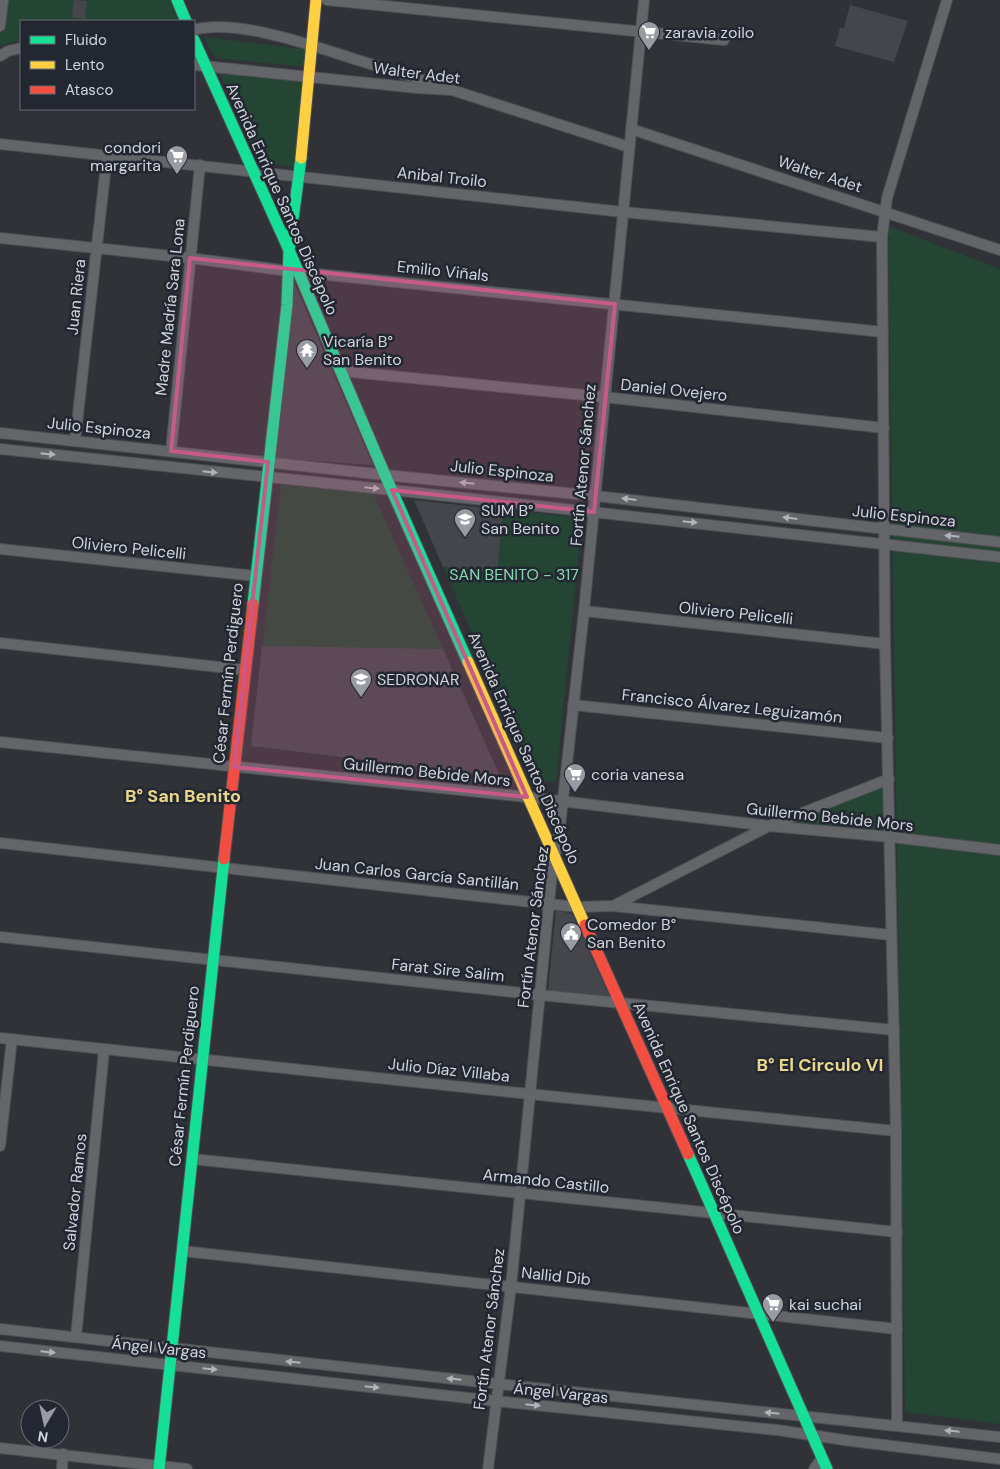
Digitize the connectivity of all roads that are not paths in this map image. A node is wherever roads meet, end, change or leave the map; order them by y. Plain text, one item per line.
1 (176, 0) edge
2 (316, 0) edge
3 (327, 0) edge
4 (644, 0) edge
5 (947, 0) edge
6 (2, 6) edge
7 (186, 20) edge
8 (0, 26) edge
9 (195, 30) edge
10 (641, 31) junction
11 (724, 40) dead end
12 (195, 44) edge
13 (312, 46) junction
14 (20, 48) edge
15 (0, 56) edge
16 (200, 66) edge
17 (310, 76) junction
18 (452, 90) junction
19 (631, 128) junction
20 (0, 144) edge
21 (629, 147) junction
22 (107, 156) junction
23 (200, 165) junction
24 (252, 171) junction
25 (299, 176) junction
26 (623, 212) junction
27 (884, 212) junction
28 (882, 237) junction
29 (0, 238) edge
30 (96, 249) junction
31 (289, 250) junction
32 (1000, 250) edge
33 (190, 258) junction
34 (293, 272) junction
35 (615, 304) junction
36 (883, 332) junction
37 (341, 371) junction
38 (604, 397) junction
39 (884, 428) junction
40 (0, 432) edge
41 (75, 441) junction
42 (0, 449) edge
43 (171, 451) junction
44 (268, 462) junction
45 (386, 475) junction
46 (267, 478) junction
47 (392, 490) junction
48 (596, 496) junction
49 (594, 512) junction
50 (884, 529) junction
51 (1000, 542) edge
52 (884, 543) junction
53 (0, 549) edge
54 (1000, 557) edge
55 (256, 576) junction
56 (584, 611) junction
57 (0, 643) edge
58 (885, 644) junction
59 (246, 670) junction
60 (573, 705) junction
61 (888, 738) junction
62 (0, 742) edge
63 (234, 767) junction
64 (889, 779) junction
65 (527, 797) junction
66 (562, 801) junction
67 (769, 826) junction
68 (891, 837) junction
69 (0, 843) edge
70 (1000, 850) edge
71 (555, 857) junction
72 (224, 867) junction
73 (549, 904) junction
74 (577, 906) junction
75 (613, 906) junction
76 (892, 935) junction
77 (0, 937) edge
78 (213, 960) junction
79 (540, 995) junction
80 (620, 1003) junction
81 (894, 1030) junction
82 (0, 1038) edge
83 (12, 1039) junction
84 (104, 1050) junction
85 (202, 1058) junction
86 (529, 1094) junction
87 (667, 1107) junction
88 (896, 1131) junction
89 (0, 1146) edge
90 (192, 1159) junction
91 (520, 1194) junction
92 (714, 1214) junction
93 (897, 1232) junction
94 (182, 1251) junction
95 (511, 1286) junction
96 (758, 1313) junction
97 (897, 1328) junction
98 (0, 1329) edge
99 (76, 1337) junction
100 (0, 1346) edge
101 (172, 1348) junction
102 (170, 1365) junction
103 (498, 1384) junction
104 (495, 1401) junction
105 (804, 1416) junction
106 (897, 1425) junction
107 (812, 1436) junction
108 (1000, 1437) edge
109 (0, 1448) edge
110 (63, 1454) junction
111 (1000, 1459) edge
112 (825, 1464) edge
113 (159, 1468) edge
114 (62, 1469) edge
115 (187, 1469) edge
116 (488, 1469) edge
117 (814, 1469) edge

1 - 7 main road
2 - 13 main road, César Fermín Perdiguero
3 - 10 street
4 - 10 street, Fortín Atenor Sánchez
5 - 27 street
6 - 8 street
9 - 13 street
10 - 11 street
10 - 19 street, Fortín Atenor Sánchez
12 - 16 main road, Avenida Enrique Santos Discépolo
13 - 17 main road, César Fermín Perdiguero
13 - 18 street
14 - 15 street
16 - 17 street, Walter Adet
16 - 24 main road, Avenida Enrique Santos Discépolo
17 - 18 street, Walter Adet
17 - 25 main road, César Fermín Perdiguero
18 - 21 street, Walter Adet
19 - 21 street, Fortín Atenor Sánchez
19 - 27 street, Walter Adet
20 - 22 street, Anibal Troilo
21 - 26 street, Fortín Atenor Sánchez
22 - 23 street, Anibal Troilo
22 - 30 street, Juan Riera
23 - 24 street, Anibal Troilo
23 - 33 street, Madre Madría Sara Lona
24 - 25 street, Anibal Troilo
24 - 31 main road, Avenida Enrique Santos Discépolo
25 - 26 street, Anibal Troilo
25 - 31 main road, César Fermín Perdiguero
26 - 28 street, Anibal Troilo
26 - 35 street, Fortín Atenor Sánchez
27 - 28 street
27 - 32 street, Walter Adet
28 - 36 street
29 - 30 street, Emilio Viñals
30 - 33 street, Emilio Viñals
30 - 41 street, Juan Riera
31 - 34 main road, César Fermín Perdiguero
33 - 34 street, Emilio Viñals
33 - 43 street, Madre Madría Sara Lona
34 - 35 street, Emilio Viñals
34 - 37 main road, Avenida Enrique Santos Discépolo
34 - 44 main road, César Fermín Perdiguero
35 - 36 street, Emilio Viñals
35 - 38 street, Fortín Atenor Sánchez
36 - 39 street
37 - 38 street, Daniel Ovejero
37 - 45 main road, Avenida Enrique Santos Discépolo
38 - 39 street, Daniel Ovejero
38 - 48 street, Fortín Atenor Sánchez
39 - 50 street
40 - 41 street, Julio Espinoza
41 - 43 street, Julio Espinoza
42 -> 46 street, Julio Espinoza
43 - 44 street, Julio Espinoza
44 - 45 street, Julio Espinoza
44 - 46 main road, César Fermín Perdiguero
45 - 47 main road, Avenida Enrique Santos Discépolo
48 -> 45 street, Julio Espinoza
46 -> 47 street, Julio Espinoza
46 - 55 main road, César Fermín Perdiguero
47 - 49 street, Julio Espinoza
47 - 65 main road, Avenida Enrique Santos Discépolo
48 - 49 street, Fortín Atenor Sánchez
50 -> 48 street, Julio Espinoza
49 -> 52 street, Julio Espinoza
49 - 56 street, Fortín Atenor Sánchez
51 -> 50 street, Julio Espinoza
50 - 52 street
52 - 54 street, Julio Espinoza
52 - 58 street
53 - 55 street, Oliviero Pelicelli
55 - 59 main road, César Fermín Perdiguero
56 - 58 street, Oliviero Pelicelli
56 - 60 street, Fortín Atenor Sánchez
57 - 59 street
58 - 61 street
59 - 63 main road, César Fermín Perdiguero
60 - 61 street, Francisco Álvarez Leguizamón
60 - 66 street, Fortín Atenor Sánchez
61 - 64 street
62 - 63 street, Guillermo Bebide Mors
63 - 65 street, Guillermo Bebide Mors
63 - 72 main road, César Fermín Perdiguero
64 - 67 street
64 - 68 street
65 - 66 street, Guillermo Bebide Mors
65 - 71 main road, Avenida Enrique Santos Discépolo
66 - 67 street, Guillermo Bebide Mors
66 - 71 street, Fortín Atenor Sánchez
67 - 68 street, Guillermo Bebide Mors
67 - 75 street
68 - 70 street, Guillermo Bebide Mors
68 - 76 street
69 - 72 street, Juan Carlos García Santillán
71 - 73 street, Fortín Atenor Sánchez
71 - 74 main road, Avenida Enrique Santos Discépolo
72 - 73 street, Juan Carlos García Santillán
72 - 78 main road, César Fermín Perdiguero
73 - 74 street, Juan Carlos García Santillán
73 - 79 street, Fortín Atenor Sánchez
74 - 75 street, Juan Carlos García Santillán
74 - 80 main road, Avenida Enrique Santos Discépolo
75 - 76 street, Juan Carlos García Santillán
76 - 81 street
77 - 78 street, Farat Sire Salim
78 - 79 street, Farat Sire Salim
78 - 85 main road, César Fermín Perdiguero
79 - 80 street, Farat Sire Salim
79 - 86 street, Fortín Atenor Sánchez
80 - 81 street, Farat Sire Salim
80 - 87 main road, Avenida Enrique Santos Discépolo
81 - 88 street
82 - 83 street, Julio Díaz Villaba
83 - 84 street, Julio Díaz Villaba
83 - 89 street
84 - 85 street, Julio Díaz Villaba
84 - 99 street, Salvador Ramos
85 - 86 street, Julio Díaz Villaba
85 - 90 main road, César Fermín Perdiguero
86 - 87 street, Julio Díaz Villaba
86 - 91 street, Fortín Atenor Sánchez
87 - 88 street, Julio Díaz Villaba
87 - 92 main road, Avenida Enrique Santos Discépolo
88 - 93 street
90 - 91 street, Armando Castillo
90 - 94 main road, César Fermín Perdiguero
91 - 92 street, Armando Castillo
91 - 95 street, Fortín Atenor Sánchez
92 - 93 street, Armando Castillo
92 - 96 main road, Avenida Enrique Santos Discépolo
93 - 97 street
94 - 95 street, Nallid Dib
94 - 101 main road, César Fermín Perdiguero
95 - 96 street, Nallid Dib
95 - 103 street, Fortín Atenor Sánchez
96 - 97 street, Nallid Dib
96 - 105 main road, Avenida Enrique Santos Discépolo
97 - 106 street
98 - 99 street, Ángel Vargas
99 - 101 street, Ángel Vargas
100 -> 102 street, Ángel Vargas
101 - 102 main road, César Fermín Perdiguero
103 -> 101 street, Ángel Vargas
102 -> 104 street, Ángel Vargas
102 - 113 main road, César Fermín Perdiguero
103 - 104 street, Fortín Atenor Sánchez
105 -> 103 street, Ángel Vargas
104 -> 107 street, Ángel Vargas
104 - 116 street, Fortín Atenor Sánchez
105 - 106 street, Ángel Vargas
105 - 107 main road, Avenida Enrique Santos Discépolo
108 -> 106 street, Ángel Vargas
107 - 111 street, Ángel Vargas
107 - 112 main road, Avenida Enrique Santos Discépolo
109 - 110 street
110 - 113 street
110 - 114 street
112 - 117 street
113 - 115 street

